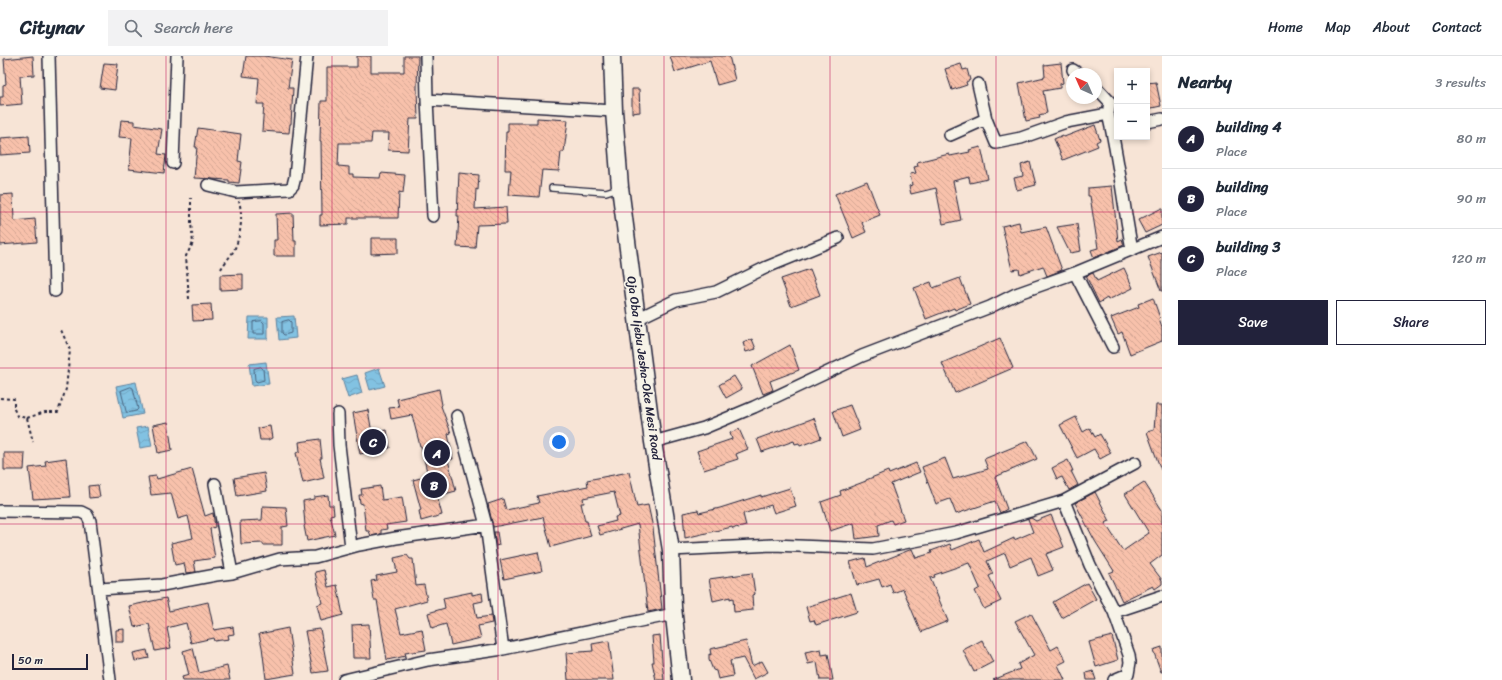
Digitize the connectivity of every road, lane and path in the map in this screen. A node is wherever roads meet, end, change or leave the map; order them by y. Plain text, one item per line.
1 (48, 56) edge
2 (177, 56) edge
3 (307, 56) edge
4 (426, 56) edge
5 (612, 56) edge
6 (978, 84) dead end
7 (1102, 93) edge
8 (427, 100) junction
9 (614, 111) junction
10 (1108, 114) junction
11 (986, 119) junction
12 (1162, 119) edge
13 (1150, 121) edge
14 (1114, 132) edge
15 (950, 135) dead end
16 (1116, 140) edge
17 (173, 163) dead end
18 (208, 185) dead end
19 (620, 187) junction
20 (552, 188) dead end
21 (236, 192) junction
22 (191, 198) dead end
23 (433, 216) dead end
24 (1162, 237) edge
25 (838, 238) dead end
26 (1132, 249) junction
27 (221, 269) dead end
28 (1074, 274) junction
29 (55, 291) dead end
30 (189, 299) dead end
31 (637, 319) junction
32 (61, 330) dead end
33 (1113, 347) dead end
34 (0, 398) edge
35 (338, 414) dead end
36 (456, 416) dead end
37 (27, 418) junction
38 (33, 442) dead end
39 (652, 442) junction
40 (1135, 463) dead end
41 (216, 484) dead end
42 (1064, 501) junction
43 (0, 511) edge
44 (486, 525) junction
45 (351, 547) junction
46 (671, 550) junction
47 (232, 573) junction
48 (99, 589) junction
49 (1162, 596) edge
50 (1114, 612) junction
51 (674, 614) junction
52 (503, 649) junction
53 (356, 679) edge
54 (110, 680) edge
55 (344, 680) edge
56 (681, 680) edge
57 (1114, 680) edge

1 - 29 street
2 - 17 street
3 - 21 street
4 - 8 street
5 - 9 main road, Oja Oba Ijebu Jesha-Oke Mesi Road
6 - 11 street
7 - 10 street
8 - 9 street
8 - 23 street
9 - 19 main road, Oja Oba Ijebu Jesha-Oke Mesi Road
10 - 11 street
10 - 14 street
11 - 15 street
12 - 13 street
16 - 26 street
18 - 21 street
19 - 20 lane
19 - 31 main road, Oja Oba Ijebu Jesha-Oke Mesi Road
21 - 27 path
22 - 30 path
24 - 26 street
25 - 31 street
26 - 28 street
28 - 33 street
28 - 39 street
31 - 39 main road, Oja Oba Ijebu Jesha-Oke Mesi Road
32 - 37 path
34 - 37 path
35 - 45 street
36 - 44 street
37 - 38 path
39 - 46 main road, Oja Oba Ijebu Jesha-Oke Mesi Road
40 - 42 street
41 - 47 street
42 - 46 street
42 - 50 street
43 - 48 street
44 - 45 street
44 - 52 street
45 - 47 street
46 - 51 main road, Oja Oba Ijebu Jesha-Oke Mesi Road
47 - 48 street
48 - 54 street
49 - 50 street
50 - 57 street
51 - 52 street
51 - 56 main road, Oja Oba Ijebu Jesha-Oke Mesi Road
52 - 53 street
53 - 55 street

